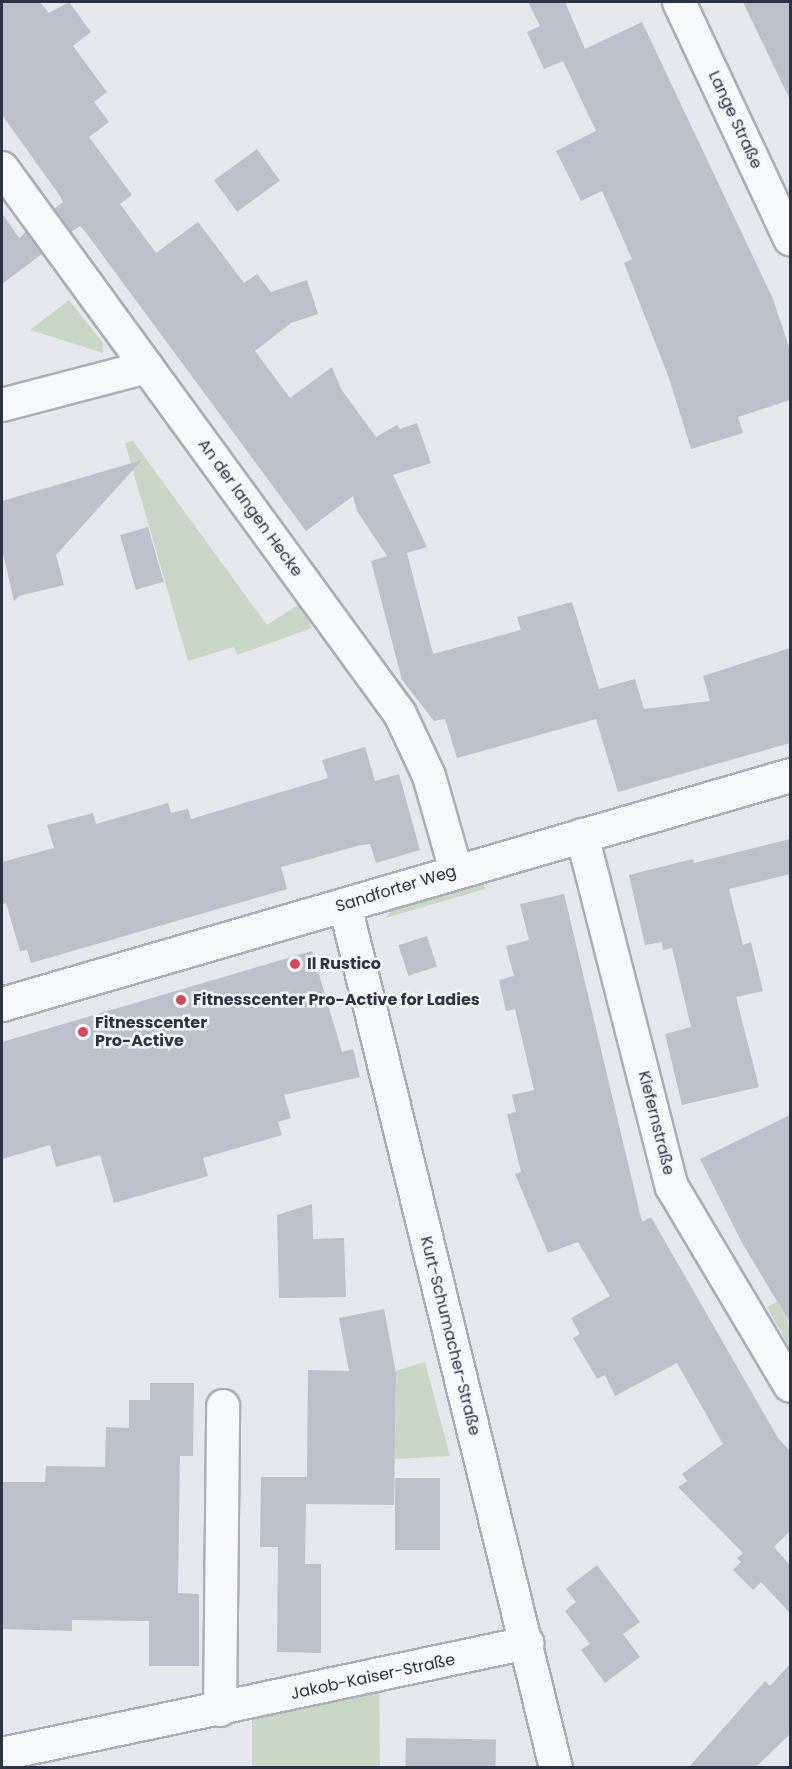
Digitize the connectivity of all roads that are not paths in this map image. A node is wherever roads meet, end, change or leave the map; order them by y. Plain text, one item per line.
1 (679, 2) edge
2 (2, 168) edge
3 (790, 239) edge
4 (147, 367) junction
5 (2, 405) edge
6 (790, 775) edge
7 (582, 835) junction
8 (456, 871) junction
9 (345, 905) junction
10 (2, 1004) edge
11 (790, 1386) edge
12 (223, 1406) dead end
13 (527, 1643) junction
14 (220, 1710) junction
15 (2, 1754) edge
16 (556, 1767) edge

1 - 3 street, Lange Straße
2 - 4 street, An der langen Hecke
4 - 5 street
4 - 8 street, An der langen Hecke
6 - 7 street, Sandforter Weg
7 - 8 street, Sandforter Weg
7 - 11 street, Kiefernstraße
8 - 9 street, Sandforter Weg
9 - 10 street, Sandforter Weg
9 - 13 street, Kurt-Schumacher-Straße
12 - 14 street
13 - 14 street, Jakob-Kaiser-Straße
13 - 16 street, Kurt-Schumacher-Straße
14 - 15 street, Jakob-Kaiser-Straße

